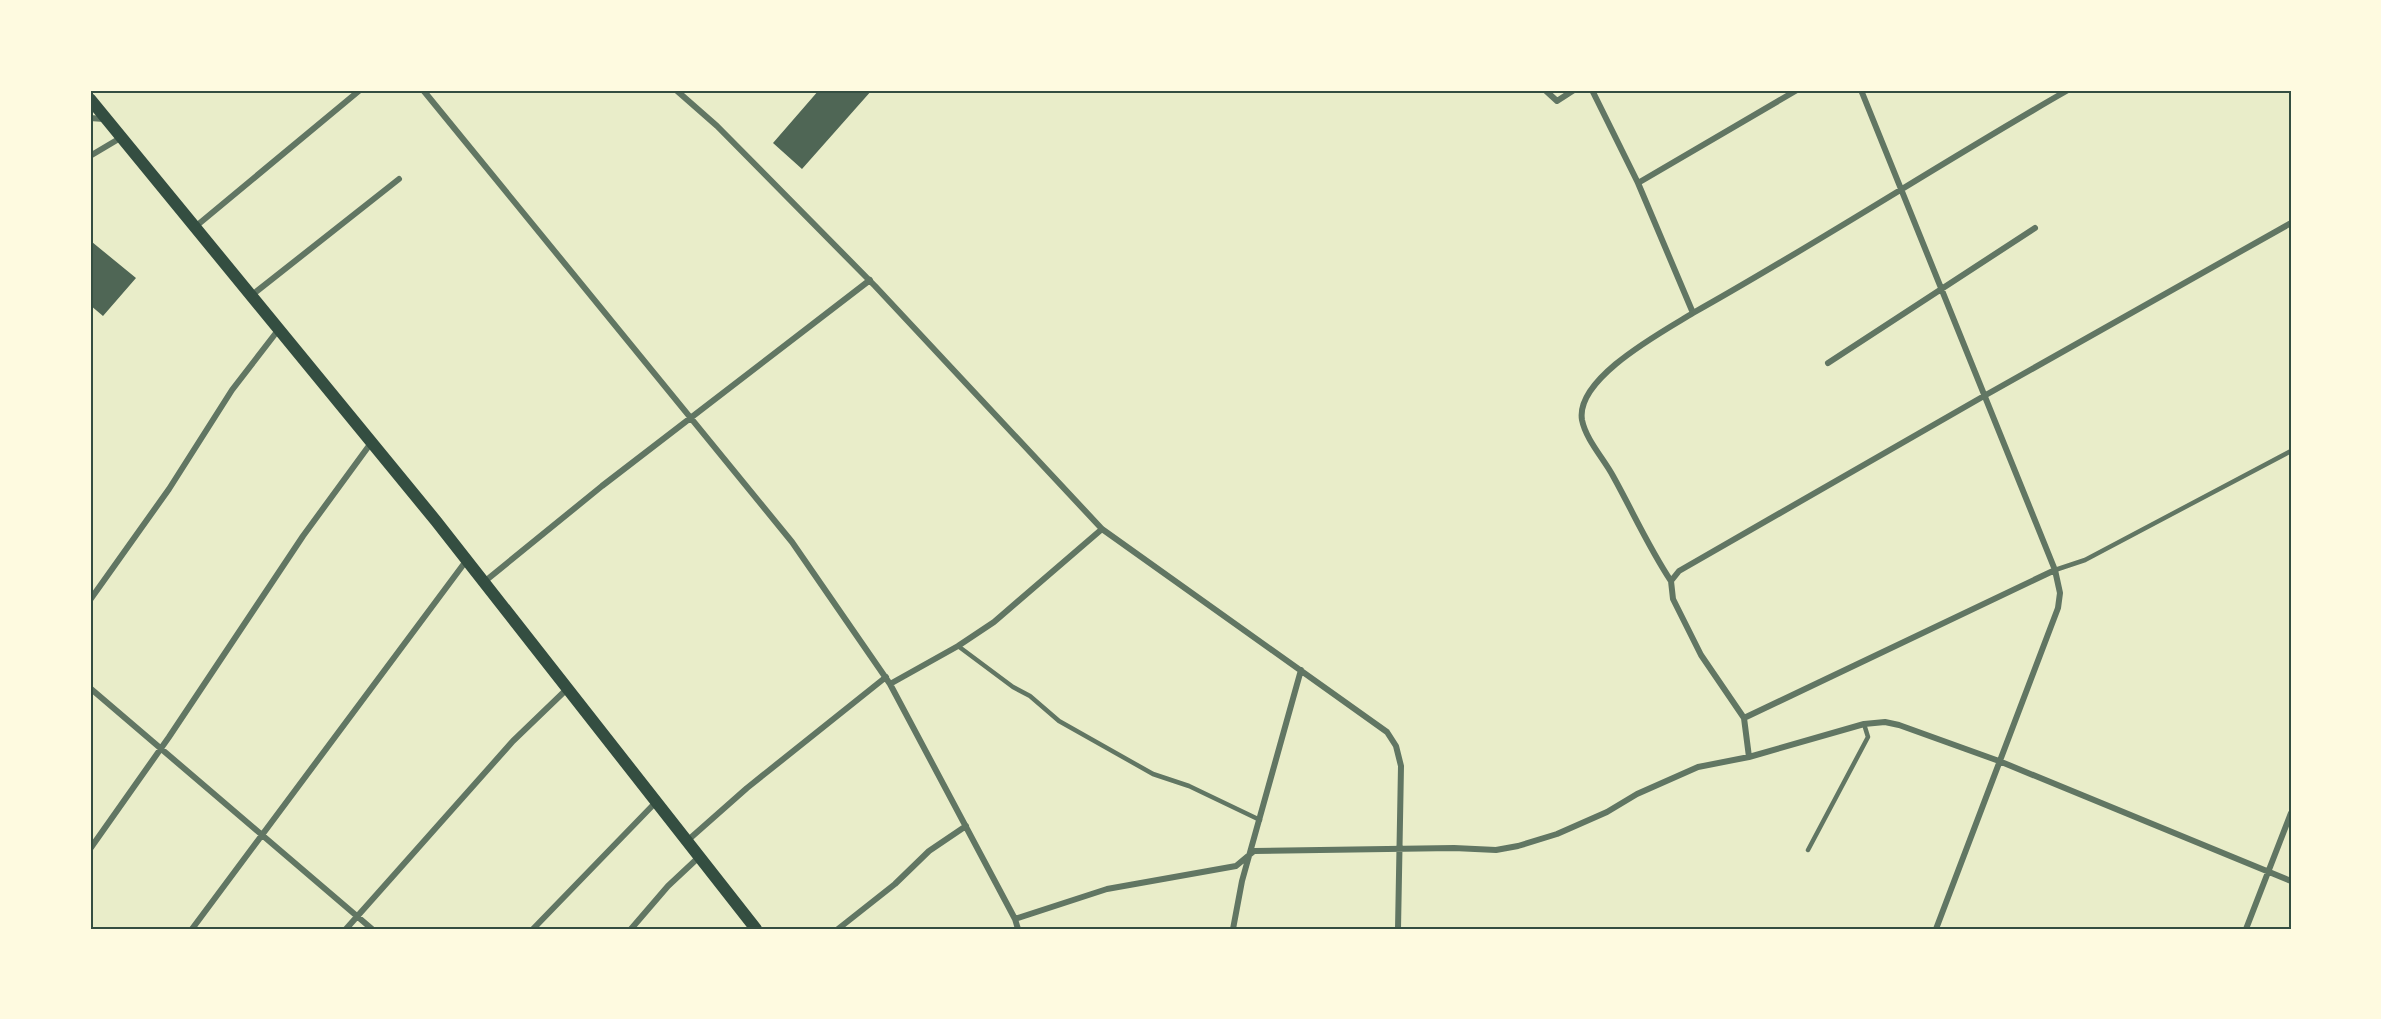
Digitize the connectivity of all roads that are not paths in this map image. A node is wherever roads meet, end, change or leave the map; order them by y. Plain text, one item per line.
1 (360, 90) edge
2 (423, 90) edge
3 (676, 90) edge
4 (1545, 90) edge
5 (1574, 90) edge
6 (1592, 90) edge
7 (1797, 90) edge
8 (1861, 90) edge
9 (2068, 90) edge
10 (90, 99) edge
11 (90, 118) edge
12 (106, 119) junction
13 (122, 137) junction
14 (90, 156) edge
15 (399, 179) dead end
16 (1638, 183) junction
17 (1900, 189) junction
18 (2291, 223) edge
19 (195, 227) junction
20 (2035, 228) dead end
21 (870, 280) junction
22 (1941, 289) junction
23 (252, 295) junction
24 (1693, 313) junction
25 (279, 329) junction
26 (1828, 363) dead end
27 (1984, 396) junction
28 (692, 418) junction
29 (372, 442) junction
30 (2291, 451) edge
31 (1102, 529) junction
32 (467, 560) junction
33 (2055, 570) junction
34 (1671, 581) junction
35 (484, 582) junction
36 (90, 600) edge
37 (958, 646) junction
38 (1301, 670) junction
39 (886, 677) junction
40 (890, 684) junction
41 (90, 688) edge
42 (567, 688) junction
43 (1744, 718) junction
44 (1864, 724) junction
45 (159, 748) junction
46 (1749, 757) junction
47 (1999, 762) junction
48 (657, 802) junction
49 (2291, 813) edge
50 (1260, 820) junction
51 (966, 826) junction
52 (263, 836) junction
53 (687, 842) junction
54 (90, 849) edge
55 (1399, 849) junction
56 (1808, 850) dead end
57 (1251, 854) junction
58 (699, 857) junction
59 (2270, 872) junction
60 (2291, 881) edge
61 (357, 916) junction
62 (1015, 919) junction
63 (192, 929) edge
64 (346, 929) edge
65 (372, 929) edge
66 (533, 929) edge
67 (631, 929) edge
68 (756, 929) edge
69 (838, 929) edge
70 (1018, 929) edge
71 (1233, 929) edge
72 (1398, 929) edge
73 (1936, 929) edge
74 (2246, 929) edge

1 - 19 street
2 - 28 street
3 - 21 street
4 - 5 street
6 - 16 street
7 - 16 street
8 - 17 street
9 - 17 street
10 - 12 main road
11 - 12 street
12 - 13 main road
13 - 14 street
13 - 19 main road
15 - 23 street
16 - 24 street
17 - 22 street
17 - 24 street
18 - 27 street
19 - 23 main road
20 - 22 street
21 - 28 street
21 - 31 street
22 - 26 street
22 - 27 street
23 - 25 main road
24 - 34 street
25 - 29 main road
25 - 36 street
27 - 33 street
27 - 34 street
28 - 35 street
28 - 39 street
29 - 32 main road
29 - 45 street
30 - 33 lane
31 - 37 street
31 - 38 street
32 - 35 main road
32 - 52 street
33 - 43 street
33 - 47 street
34 - 43 street
35 - 42 main road
37 - 40 street
37 - 50 lane
38 - 50 street
38 - 55 street
39 - 40 street
39 - 53 street
40 - 51 street
41 - 45 street
42 - 48 main road
42 - 61 street
43 - 46 street
44 - 46 street
44 - 47 street
44 - 56 lane
45 - 52 street
45 - 54 street
46 - 55 street
47 - 59 street
47 - 73 street
48 - 53 main road
48 - 66 street
49 - 59 street
50 - 57 street
51 - 62 street
51 - 69 street
52 - 61 street
52 - 63 street
53 - 58 main road
55 - 57 street
55 - 72 street
57 - 62 street
57 - 71 street
58 - 67 street
58 - 68 main road
59 - 60 street
59 - 74 street
61 - 64 street
61 - 65 street
62 - 70 street

